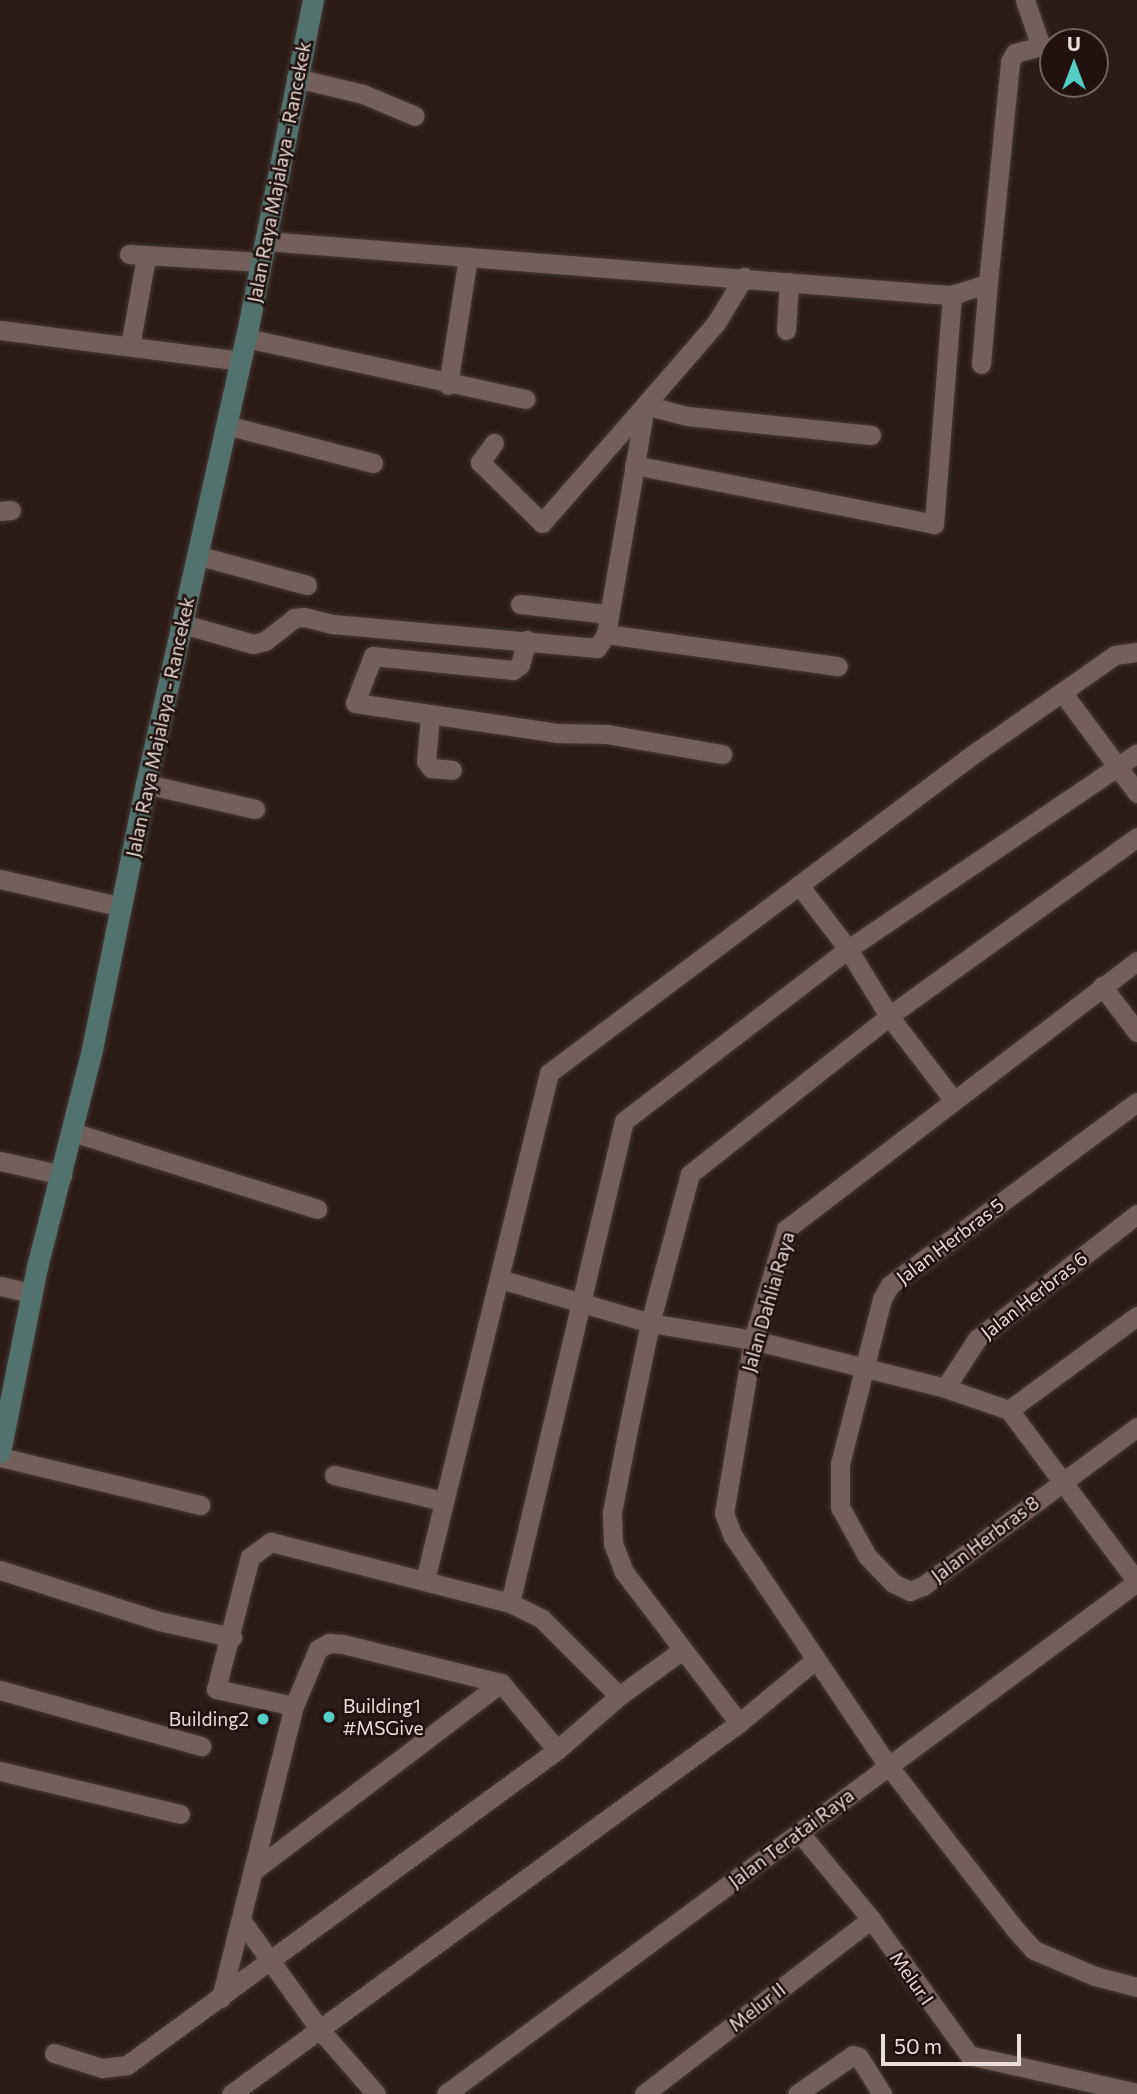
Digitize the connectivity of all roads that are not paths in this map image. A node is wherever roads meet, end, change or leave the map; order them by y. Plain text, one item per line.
1 (313, 0) edge
2 (1025, 0) edge
3 (296, 78) junction
4 (415, 116) dead end
5 (264, 251) junction
6 (468, 257) junction
7 (744, 277) junction
8 (789, 282) junction
9 (988, 284) junction
10 (953, 295) junction
11 (0, 330) edge
12 (786, 330) dead end
13 (246, 338) junction
14 (130, 346) junction
15 (241, 361) junction
16 (981, 364) dead end
17 (448, 385) junction
18 (525, 399) dead end
19 (645, 405) junction
20 (226, 425) junction
21 (871, 435) dead end
22 (494, 443) dead end
23 (373, 463) dead end
24 (634, 465) junction
25 (196, 555) junction
26 (307, 585) dead end
27 (520, 604) dead end
28 (183, 624) junction
29 (607, 624) junction
30 (527, 640) junction
31 (1137, 652) edge
32 (838, 666) dead end
33 (1062, 692) junction
34 (430, 717) junction
35 (1137, 753) edge
36 (722, 754) dead end
37 (1117, 764) junction
38 (452, 770) dead end
39 (146, 783) junction
40 (1137, 793) edge
41 (255, 808) dead end
42 (1137, 837) edge
43 (0, 879) edge
44 (799, 885) junction
45 (122, 907) junction
46 (848, 949) junction
47 (1137, 961) edge
48 (1102, 986) junction
49 (889, 1016) junction
50 (1137, 1032) edge
51 (953, 1098) junction
52 (1137, 1103) edge
53 (72, 1132) junction
54 (0, 1161) edge
55 (62, 1175) junction
56 (317, 1209) dead end
57 (1137, 1214) edge
58 (500, 1279) junction
59 (0, 1286) edge
60 (31, 1293) junction
61 (578, 1301) junction
62 (1137, 1316) edge
63 (650, 1323) junction
64 (753, 1340) junction
65 (864, 1369) junction
66 (6, 1382) edge
67 (945, 1388) junction
68 (1009, 1409) junction
69 (1137, 1427) edge
70 (0, 1452) edge
71 (0, 1457) edge
72 (334, 1475) dead end
73 (1059, 1482) junction
74 (443, 1501) junction
75 (200, 1505) dead end
76 (0, 1570) edge
77 (425, 1580) junction
78 (1137, 1582) edge
79 (510, 1603) junction
80 (232, 1637) junction
81 (681, 1651) junction
82 (815, 1660) junction
83 (501, 1683) junction
84 (0, 1690) edge
85 (619, 1696) junction
86 (294, 1706) junction
87 (739, 1723) junction
88 (201, 1746) dead end
89 (557, 1749) junction
90 (887, 1764) junction
91 (0, 1771) edge
92 (180, 1814) dead end
93 (799, 1832) junction
94 (257, 1868) junction
95 (871, 1919) junction
96 (241, 1920) junction
97 (269, 1963) junction
98 (1137, 1987) edge
99 (221, 1998) junction
100 (320, 2030) junction
101 (54, 2053) dead end
102 (231, 2094) edge
103 (376, 2094) edge
104 (446, 2094) edge
105 (644, 2094) edge
106 (797, 2094) edge
107 (882, 2094) edge
108 (1137, 2094) edge

1 - 3 main road, Jalan Raya Majalaya - Rancekek
2 - 9 street
3 - 4 street
3 - 5 main road, Jalan Raya Majalaya - Rancekek
5 - 6 street
5 - 13 main road, Jalan Raya Majalaya - Rancekek
5 - 14 street
6 - 7 street
6 - 17 street
7 - 8 street
7 - 19 street
8 - 10 street
8 - 12 street
9 - 10 street
9 - 16 street
10 - 24 street
11 - 14 street
13 - 15 main road, Jalan Raya Majalaya - Rancekek
13 - 17 street
14 - 15 street
15 - 20 main road, Jalan Raya Majalaya - Rancekek
17 - 18 street
19 - 21 street
19 - 22 street
19 - 24 street
20 - 23 street
20 - 25 main road, Jalan Raya Majalaya - Rancekek
24 - 29 street
25 - 26 street
25 - 28 main road, Jalan Raya Majalaya - Rancekek
27 - 29 street
28 - 30 street
28 - 39 main road, Jalan Raya Majalaya - Rancekek
29 - 30 street
29 - 32 street
30 - 34 street
31 - 33 street
33 - 37 street
33 - 44 street
34 - 36 street
34 - 38 street
35 - 37 street
37 - 40 street
37 - 46 street
39 - 41 street
39 - 45 main road, Jalan Raya Majalaya - Rancekek
42 - 49 street
43 - 45 street
44 - 46 street
44 - 58 street
45 - 53 main road, Jalan Raya Majalaya - Rancekek
46 - 49 street
46 - 61 street
47 - 48 street, Jalan Dahlia Raya
48 - 50 street
48 - 51 street, Jalan Dahlia Raya
49 - 51 street
49 - 63 street
51 - 64 street, Jalan Dahlia Raya
52 - 65 street, Jalan Herbras 5
53 - 55 main road, Jalan Raya Majalaya - Rancekek
53 - 56 street
54 - 55 street
55 - 60 main road, Jalan Raya Majalaya - Rancekek
57 - 67 street, Jalan Herbras 6
58 - 61 street
58 - 74 street
59 - 60 street
60 - 66 main road, Jalan Raya Majalaya - Rancekek
61 - 63 street
61 - 79 street
62 - 68 street
63 - 64 street
63 - 81 street
64 - 65 street
64 - 82 street, Jalan Dahlia Raya
65 - 67 street
65 - 73 street, Jalan Herbras 8
66 - 70 main road, Jalan Raya Majalaya - Rancekek
67 - 68 street
68 - 73 street
69 - 73 street, Jalan Herbras 8
71 - 75 street
72 - 74 street
73 - 78 street
74 - 77 street
76 - 80 street
77 - 79 street
77 - 80 street
78 - 90 street, Jalan Teratai Raya
79 - 85 street
80 - 86 street
81 - 85 street
81 - 87 street
82 - 87 street
82 - 90 street, Jalan Dahlia Raya
83 - 86 street
83 - 89 street
83 - 94 street
84 - 88 street
85 - 89 street
86 - 94 street
87 - 100 street
89 - 97 street
90 - 93 street, Jalan Teratai Raya
90 - 98 street, Jalan Dahlia Raya
91 - 92 street
93 - 95 street, Melur I
93 - 104 street, Jalan Teratai Raya
94 - 96 street
95 - 105 street, Melur II
95 - 108 street, Melur I
96 - 97 street
96 - 99 street
97 - 99 street
97 - 100 street
99 - 101 street
100 - 102 street
100 - 103 street
106 - 107 street

